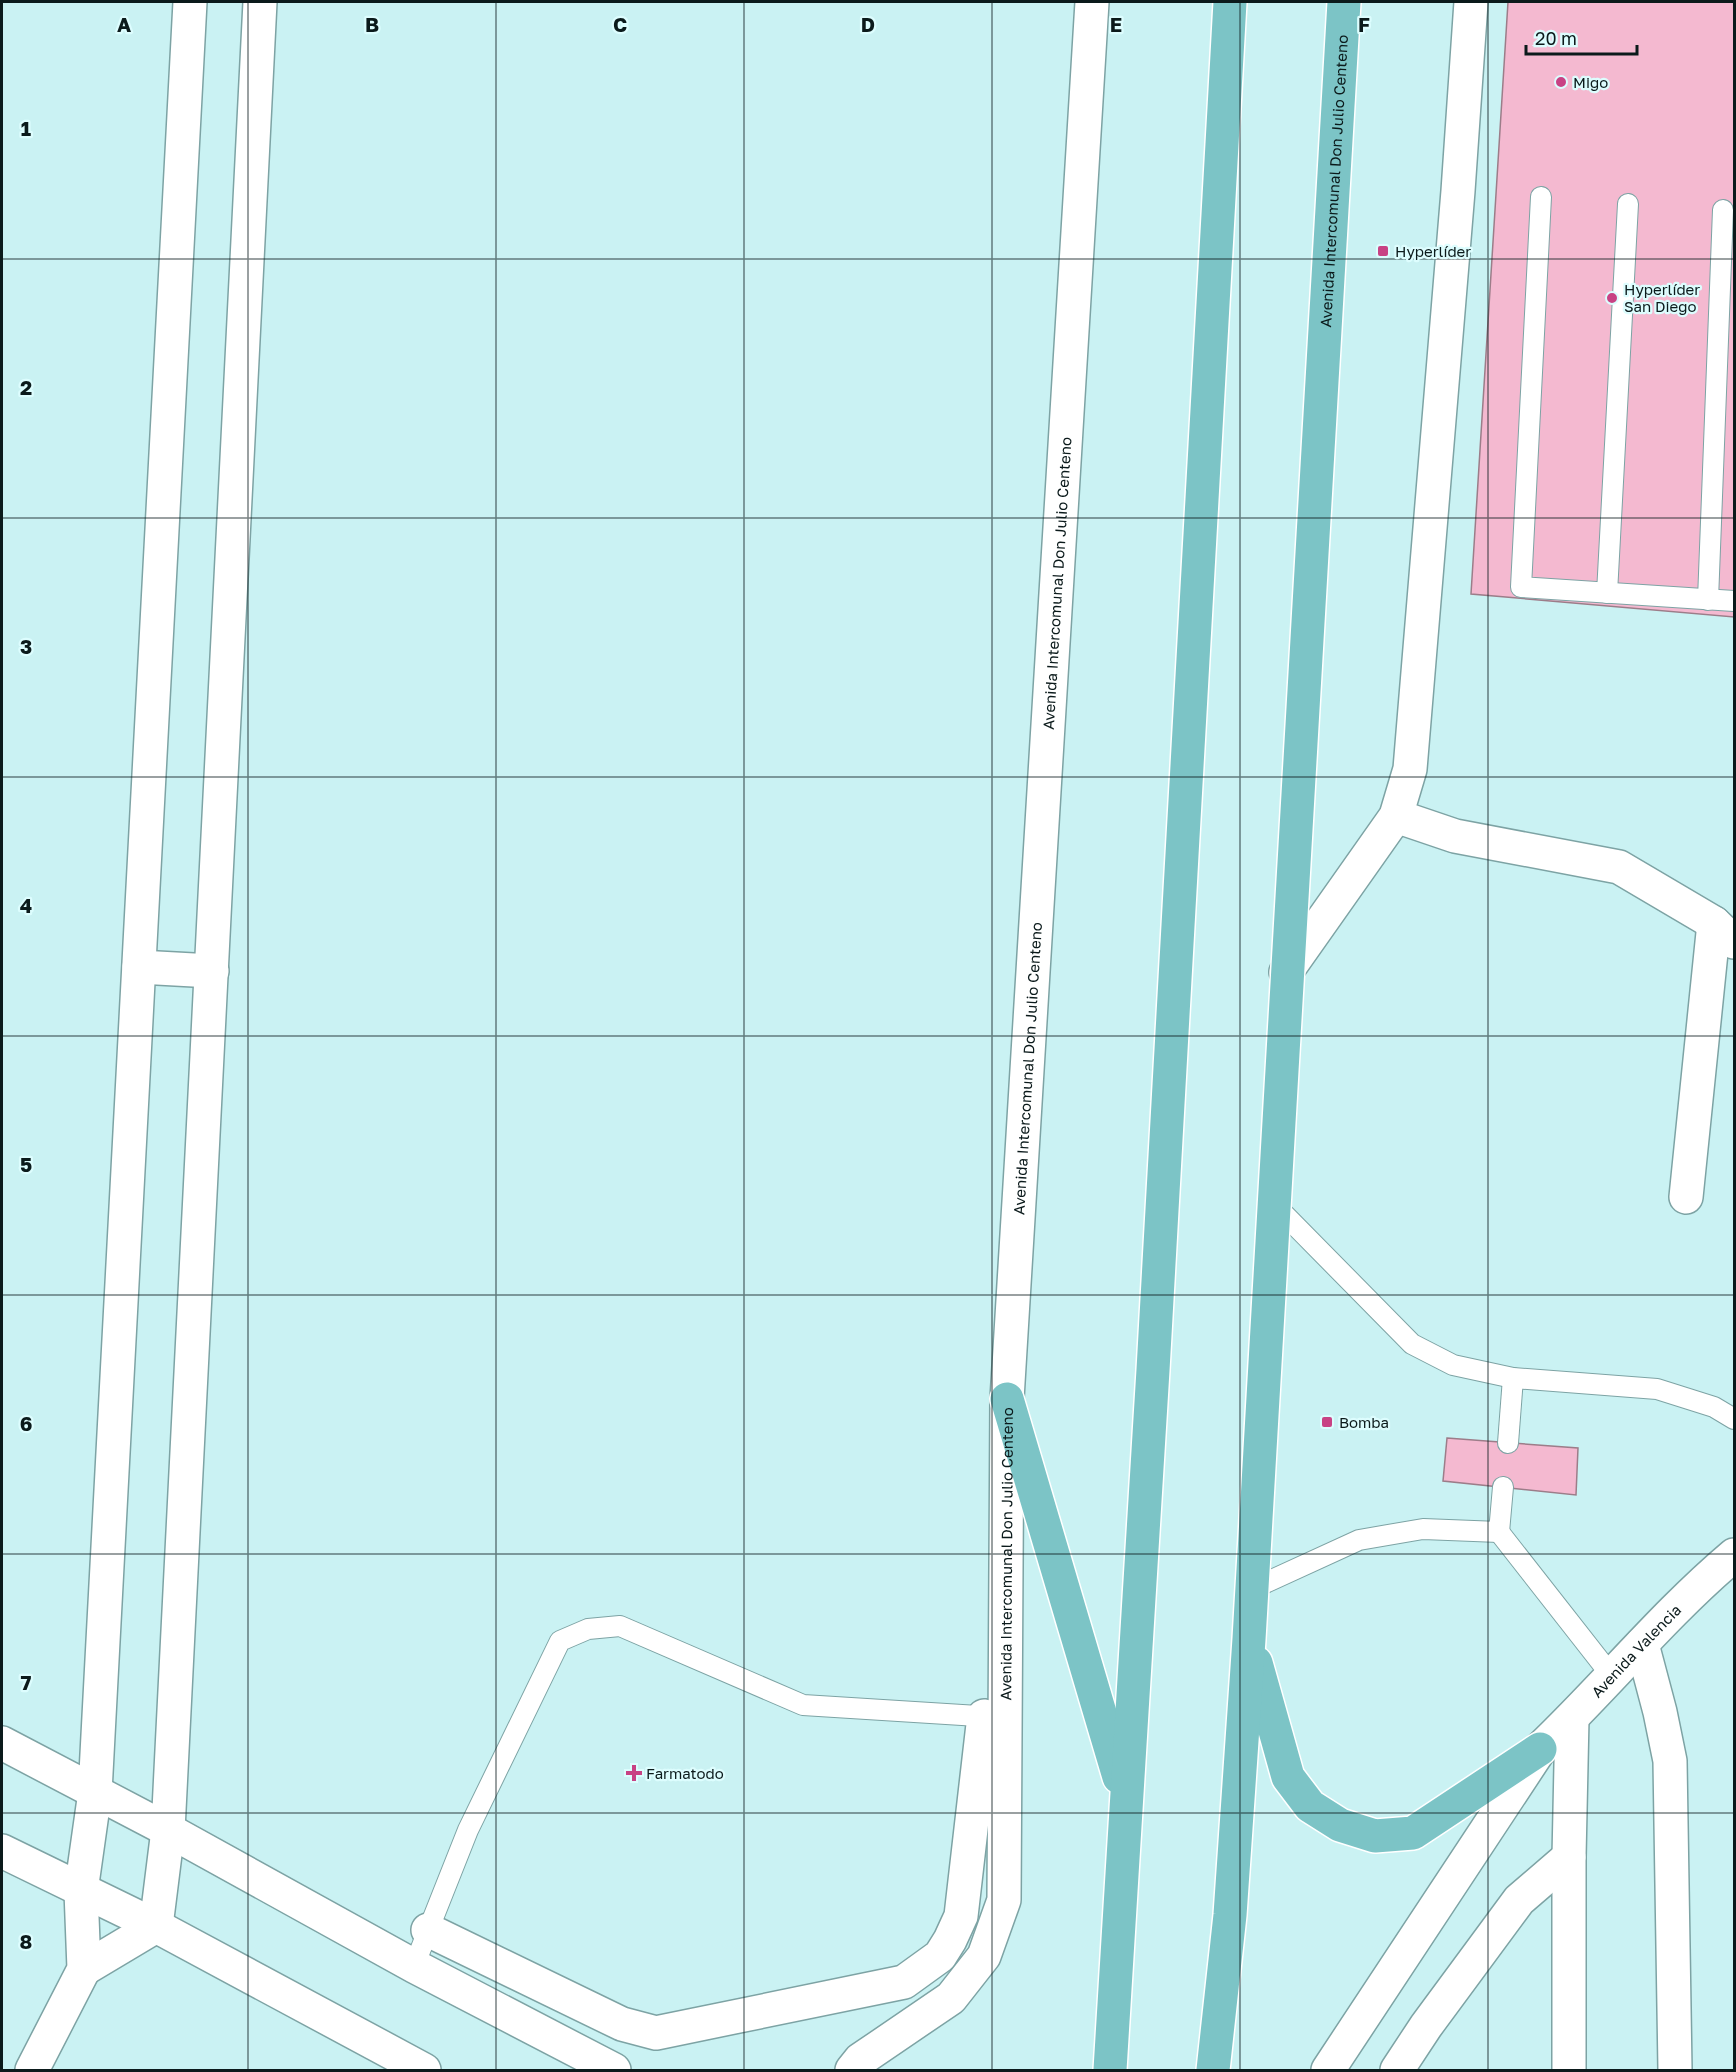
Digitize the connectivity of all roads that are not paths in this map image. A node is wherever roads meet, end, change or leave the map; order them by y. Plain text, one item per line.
1 (190, 2) edge
2 (261, 2) edge
3 (1092, 2) edge
4 (1230, 2) edge
5 (1344, 2) edge
6 (1471, 2) edge
7 (1541, 197) dead end
8 (1628, 204) dead end
9 (1723, 210) dead end
10 (1607, 593) junction
11 (1708, 600) junction
12 (1734, 601) edge
13 (1396, 816) junction
14 (1724, 932) edge
15 (139, 968) junction
16 (212, 970) junction
17 (1286, 972) junction
18 (1686, 1197) dead end
19 (1274, 1204) junction
20 (1513, 1378) junction
21 (1007, 1399) junction
22 (1734, 1419) edge
23 (1508, 1443) dead end
24 (1503, 1487) dead end
25 (1499, 1532) junction
26 (1734, 1555) edge
27 (1252, 1589) junction
28 (1249, 1639) junction
29 (1642, 1644) junction
30 (1611, 1675) junction
31 (995, 1717) junction
32 (1572, 1718) junction
33 (2, 1743) edge
34 (1540, 1749) junction
35 (95, 1792) junction
36 (1126, 1800) junction
37 (168, 1830) junction
38 (2, 1851) edge
39 (1569, 1857) junction
40 (81, 1891) junction
41 (156, 1926) junction
42 (428, 1930) junction
43 (414, 1966) junction
44 (84, 1969) junction
45 (33, 2070) edge
46 (424, 2070) edge
47 (614, 2070) edge
48 (852, 2070) edge
49 (1110, 2070) edge
50 (1214, 2070) edge
51 (1328, 2070) edge
52 (1397, 2070) edge
53 (1569, 2070) edge
54 (1676, 2070) edge

1 - 15 street
2 - 16 street
3 - 21 street, Avenida Intercomunal Don Julio Centeno
4 - 36 main road
5 - 17 main road, Avenida Intercomunal Don Julio Centeno
6 - 13 street
7 - 10 lane
8 - 10 lane
9 - 11 lane
10 - 11 lane
11 - 12 lane
13 - 14 street
13 - 17 street
14 - 18 street
15 - 16 street
15 - 35 street
16 - 37 street
17 - 19 main road, Avenida Intercomunal Don Julio Centeno
19 - 20 lane
19 - 27 main road, Avenida Intercomunal Don Julio Centeno
20 - 22 lane
20 - 23 lane
21 - 31 street, Avenida Intercomunal Don Julio Centeno
21 - 36 main road
24 - 25 lane
25 - 27 lane
25 - 30 lane
26 - 29 street, Avenida Valencia
27 - 28 main road, Avenida Intercomunal Don Julio Centeno
28 - 34 main road
28 - 50 main road, Avenida Intercomunal Don Julio Centeno
29 - 30 street, Avenida Valencia
29 - 54 street
30 - 32 street, Avenida Valencia
31 - 42 lane
31 - 42 street
31 - 48 street, Avenida Intercomunal Don Julio Centeno
32 - 34 street, Avenida Valencia
32 - 39 street
33 - 35 street
34 - 51 street, Avenida Valencia
35 - 37 street
35 - 40 street
36 - 49 main road
37 - 41 street
37 - 43 street
38 - 40 street
39 - 52 street
39 - 53 street
40 - 41 street
40 - 44 street
41 - 44 street
41 - 46 street
42 - 43 lane
43 - 47 street
44 - 45 street

